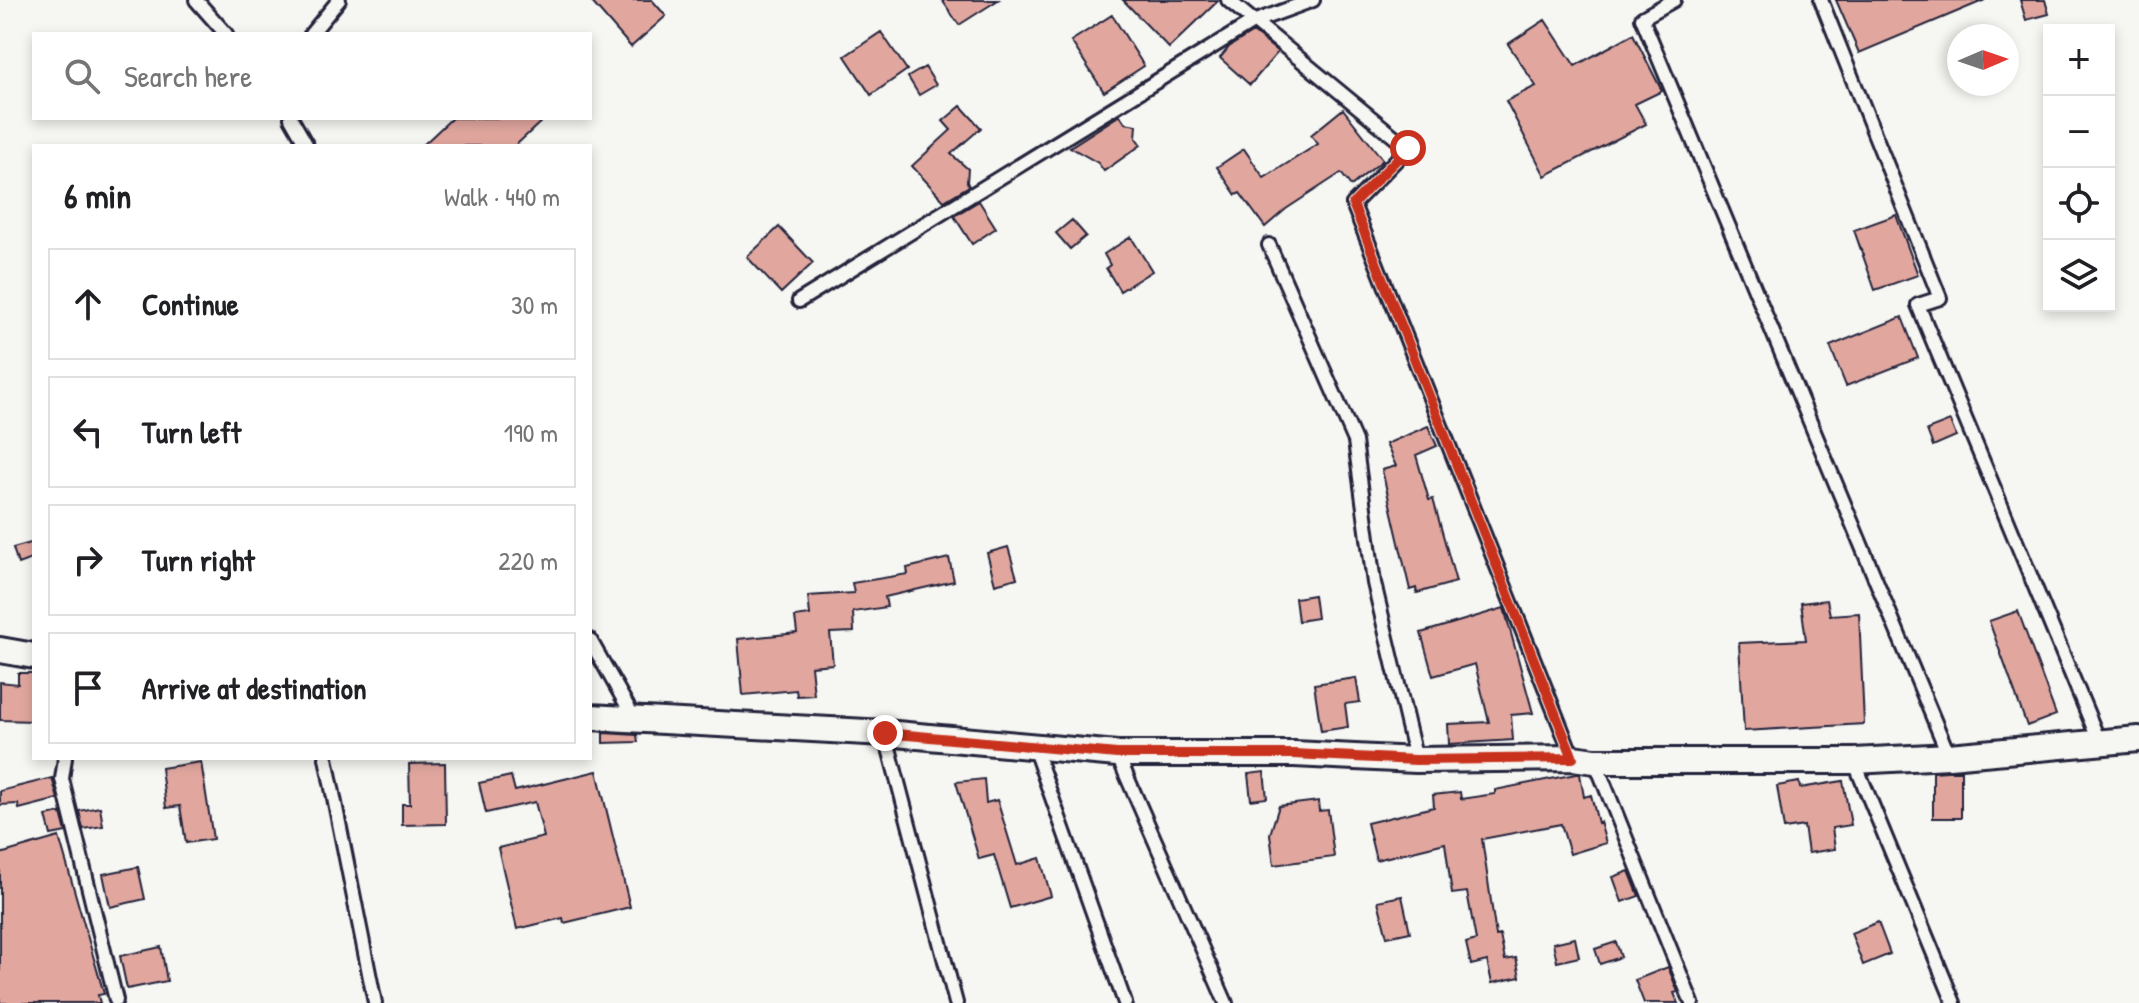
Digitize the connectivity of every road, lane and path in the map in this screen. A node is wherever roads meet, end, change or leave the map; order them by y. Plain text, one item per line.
1 (196, 0) edge
2 (339, 0) edge
3 (1228, 0) edge
4 (1313, 0) edge
5 (1674, 0) edge
6 (1821, 0) edge
7 (1253, 22) junction
8 (224, 32) edge
9 (313, 32) edge
10 (292, 120) edge
11 (306, 144) edge
12 (1269, 245) dead end
13 (799, 301) dead end
14 (592, 644) edge
15 (0, 650) edge
16 (32, 656) edge
17 (592, 717) edge
18 (634, 718) junction
19 (885, 733) junction
20 (2139, 739) edge
21 (2099, 741) junction
22 (1034, 747) junction
23 (1117, 754) junction
24 (1949, 756) junction
25 (1584, 759) junction
26 (65, 760) edge
27 (326, 760) edge
28 (1416, 760) junction
29 (1854, 761) junction
30 (116, 1000) dead end
31 (375, 1003) edge
32 (956, 1003) edge
33 (1125, 1003) edge
34 (1226, 1003) edge
35 (1692, 1003) edge
36 (1954, 1003) edge

1 - 8 lane
2 - 9 lane
3 - 7 lane
4 - 7 lane
5 - 24 lane
6 - 21 lane
7 - 13 lane
7 - 25 lane
10 - 11 lane
12 - 28 lane
14 - 18 lane
15 - 16 street
17 - 18 street
18 - 19 street
19 - 22 street
19 - 32 lane
20 - 21 street
21 - 24 street
22 - 23 street
22 - 33 lane
23 - 28 street
23 - 34 lane
24 - 29 street
25 - 28 street
25 - 29 street
25 - 35 lane
26 - 30 lane
27 - 31 lane
29 - 36 lane

